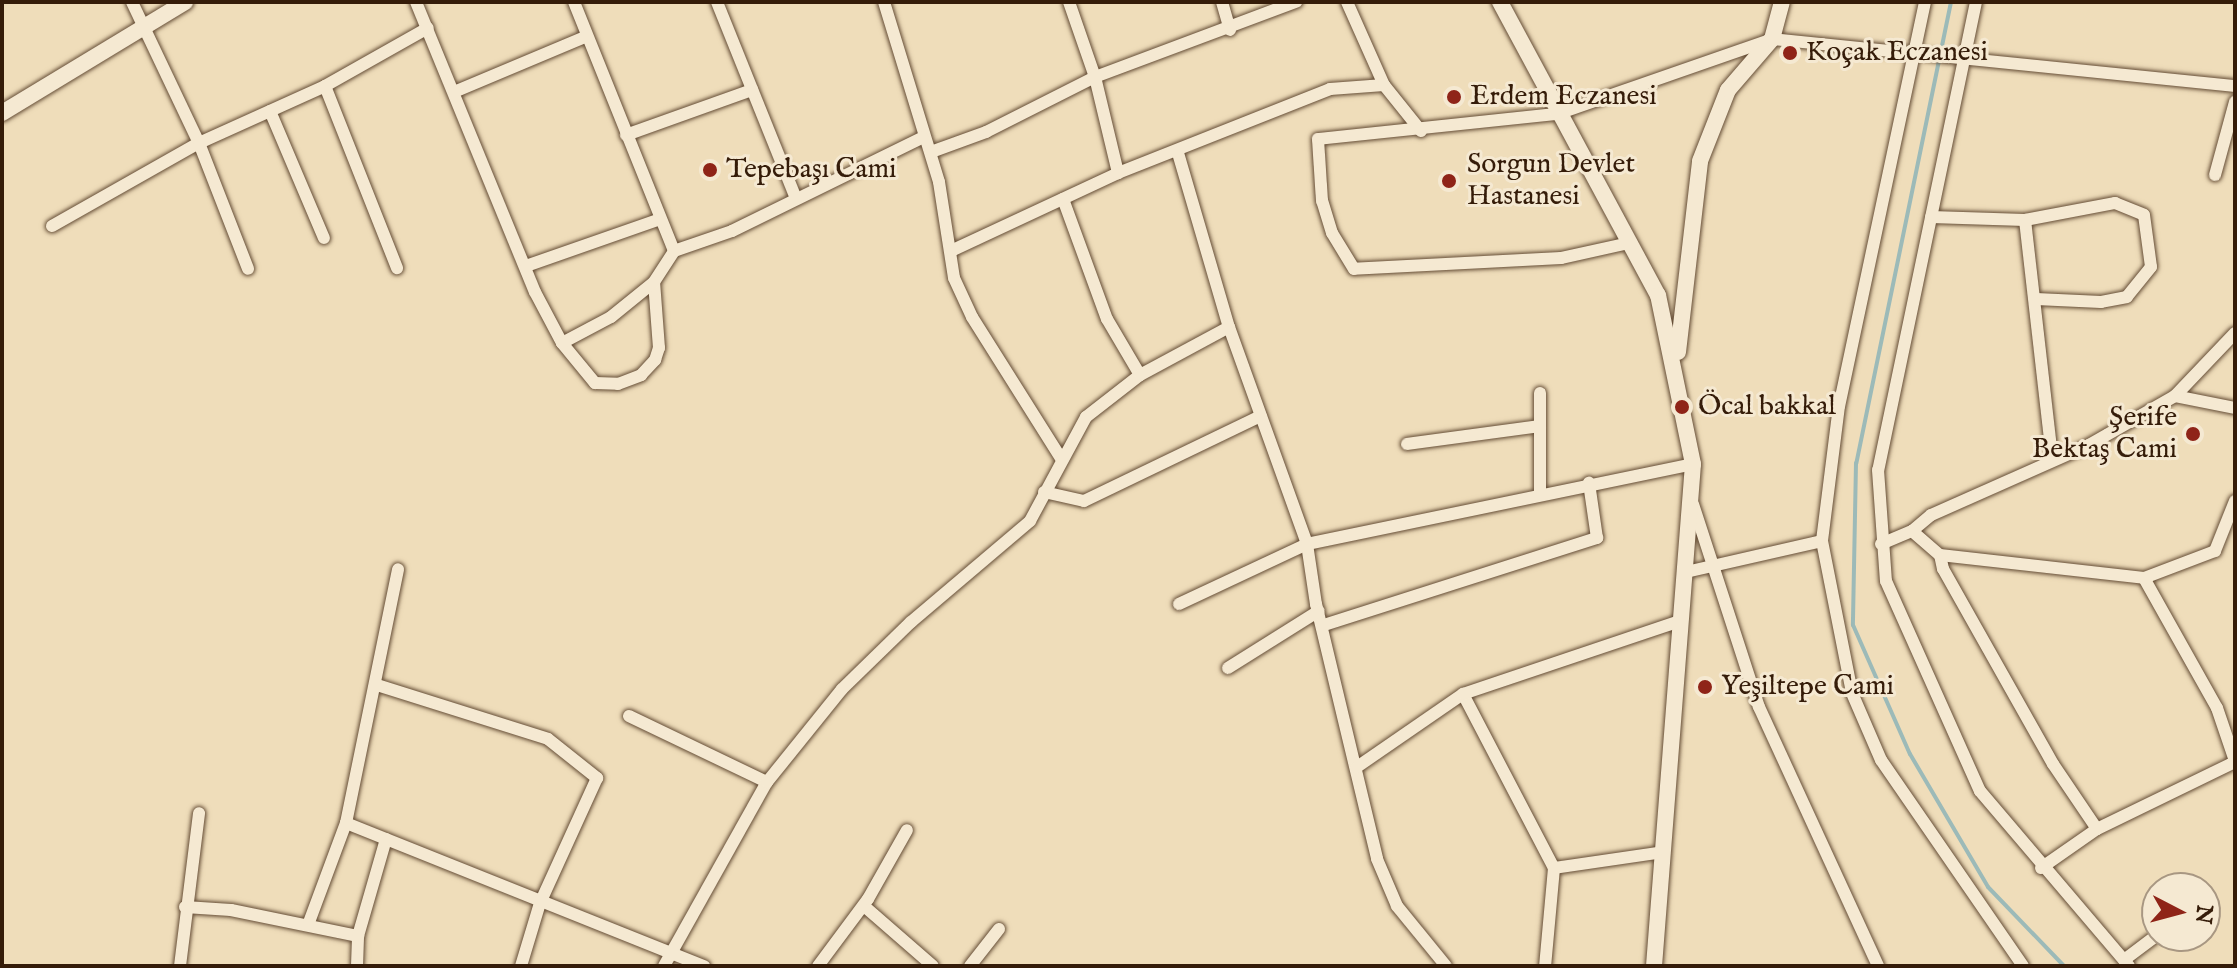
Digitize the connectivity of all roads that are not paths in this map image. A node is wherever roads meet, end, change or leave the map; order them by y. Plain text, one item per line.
1 (132, 2) edge
2 (185, 2) edge
3 (416, 2) edge
4 (574, 2) edge
5 (717, 2) edge
6 (884, 2) edge
7 (1069, 2) edge
8 (1222, 2) edge
9 (1296, 2) edge
10 (1347, 2) edge
11 (1500, 2) edge
12 (1782, 2) edge
13 (1925, 2) edge
14 (1976, 2) edge
15 (147, 26) junction
16 (428, 28) junction
17 (1230, 30) junction
18 (587, 36) junction
19 (1772, 39) junction
20 (1914, 51) junction
21 (1964, 57) junction
22 (1095, 77) junction
23 (1384, 85) junction
24 (325, 86) junction
25 (2235, 86) edge
26 (752, 90) junction
27 (454, 92) junction
28 (2235, 102) edge
29 (270, 111) junction
30 (2, 113) edge
31 (1557, 114) junction
32 (1421, 131) junction
33 (626, 135) junction
34 (922, 138) junction
35 (199, 143) junction
36 (931, 152) junction
37 (1178, 153) junction
38 (1118, 173) junction
39 (2215, 175) dead end
40 (796, 199) junction
41 (1063, 199) junction
42 (1931, 217) junction
43 (657, 220) junction
44 (2025, 220) junction
45 (52, 226) dead end
46 (324, 238) dead end
47 (1629, 243) junction
48 (953, 250) junction
49 (674, 251) junction
50 (526, 266) junction
51 (397, 268) dead end
52 (248, 269) dead end
53 (654, 282) junction
54 (2036, 299) junction
55 (1229, 327) junction
56 (2235, 333) edge
57 (562, 343) junction
58 (1676, 365) junction
59 (1140, 375) junction
60 (1540, 393) dead end
61 (2175, 396) junction
62 (2235, 408) edge
63 (1261, 416) junction
64 (1540, 426) junction
65 (1407, 444) dead end
66 (2052, 458) junction
67 (1062, 460) junction
68 (1693, 464) junction
69 (1589, 483) junction
70 (1044, 492) junction
71 (1540, 492) junction
72 (2235, 501) edge
73 (1693, 504) junction
74 (1912, 531) junction
75 (1822, 541) junction
76 (1307, 544) junction
77 (1881, 544) junction
78 (1940, 555) junction
79 (1710, 565) junction
80 (398, 569) dead end
81 (1686, 572) junction
82 (2144, 578) junction
83 (1179, 604) dead end
84 (1319, 611) junction
85 (1677, 622) junction
86 (1324, 625) junction
87 (1228, 668) dead end
88 (377, 685) junction
89 (1463, 694) junction
90 (629, 716) dead end
91 (2235, 762) edge
92 (1357, 767) junction
93 (767, 782) junction
94 (199, 813) dead end
95 (346, 823) junction
96 (2097, 829) junction
97 (907, 830) dead end
98 (386, 839) junction
99 (1664, 852) junction
100 (1554, 868) junction
101 (2041, 868) junction
102 (540, 903) junction
103 (864, 906) junction
104 (185, 907) junction
105 (308, 925) junction
106 (999, 929) dead end
107 (358, 936) junction
108 (2141, 949) edge
109 (668, 951) junction
110 (2126, 963) edge
111 (180, 966) edge
112 (357, 966) edge
113 (521, 966) edge
114 (664, 966) edge
115 (704, 966) edge
116 (818, 966) edge
117 (933, 966) edge
118 (970, 966) edge
119 (1446, 966) edge
120 (1545, 966) edge
121 (1654, 966) edge
122 (1878, 966) edge
123 (2023, 966) edge

1 - 15 street
2 - 15 street
3 - 16 street
4 - 18 street
5 - 26 street
6 - 34 street
7 - 22 street
8 - 17 street
9 - 17 street
10 - 23 street
11 - 31 street
12 - 19 street
13 - 20 street
14 - 21 street
15 - 30 street
15 - 35 street
16 - 24 street
16 - 27 street
17 - 22 street
18 - 27 street
18 - 33 street
19 - 20 street
19 - 31 street
19 - 58 street
20 - 21 street
20 - 75 street
21 - 25 street
21 - 42 street
22 - 36 street
22 - 38 street
23 - 32 street
23 - 37 street
24 - 29 street
24 - 51 street
26 - 33 street
26 - 40 street
27 - 50 street
28 - 39 street
29 - 35 street
29 - 46 street
31 - 32 street
31 - 47 street
32 - 47 street
33 - 43 street
34 - 36 street
34 - 40 street
35 - 45 street
35 - 52 street
36 - 48 street
37 - 38 street
37 - 55 street
38 - 41 street
40 - 49 street
41 - 48 street
41 - 59 street
42 - 44 street
42 - 77 street
43 - 49 street
43 - 50 street
44 - 54 street
44 - 54 street
47 - 58 street
48 - 67 street
49 - 53 street
50 - 57 street
53 - 57 street
53 - 57 street
54 - 66 street
55 - 59 street
55 - 63 street
56 - 61 street
58 - 68 street
59 - 67 street
60 - 64 street
61 - 62 street
61 - 66 street
63 - 70 street
63 - 76 street
64 - 65 street
64 - 71 street
66 - 74 street
67 - 70 street
68 - 69 street
68 - 73 street
69 - 71 street
69 - 86 street
70 - 93 street
71 - 76 street
72 - 82 street
73 - 79 street
73 - 81 street
74 - 77 street
74 - 78 street
75 - 79 street
75 - 123 street
76 - 83 street
76 - 84 street
77 - 101 street
78 - 82 street
78 - 96 street
79 - 81 street
79 - 122 street
80 - 88 street
81 - 85 street
82 - 91 street
84 - 86 street
84 - 87 street
85 - 89 street
85 - 99 street
86 - 92 street
88 - 95 street
88 - 102 street
89 - 92 street
89 - 100 street
90 - 93 street
91 - 96 street
92 - 119 street
93 - 109 street
94 - 104 street
95 - 98 street
95 - 105 street
96 - 101 street
97 - 103 street
98 - 102 street
98 - 107 street
99 - 100 street
99 - 121 street
100 - 120 street
101 - 110 street
102 - 109 street
102 - 113 street
103 - 116 street
103 - 117 street
104 - 105 street
104 - 111 street
105 - 107 street
106 - 118 street
107 - 112 street
108 - 110 street
109 - 114 street
109 - 115 street

